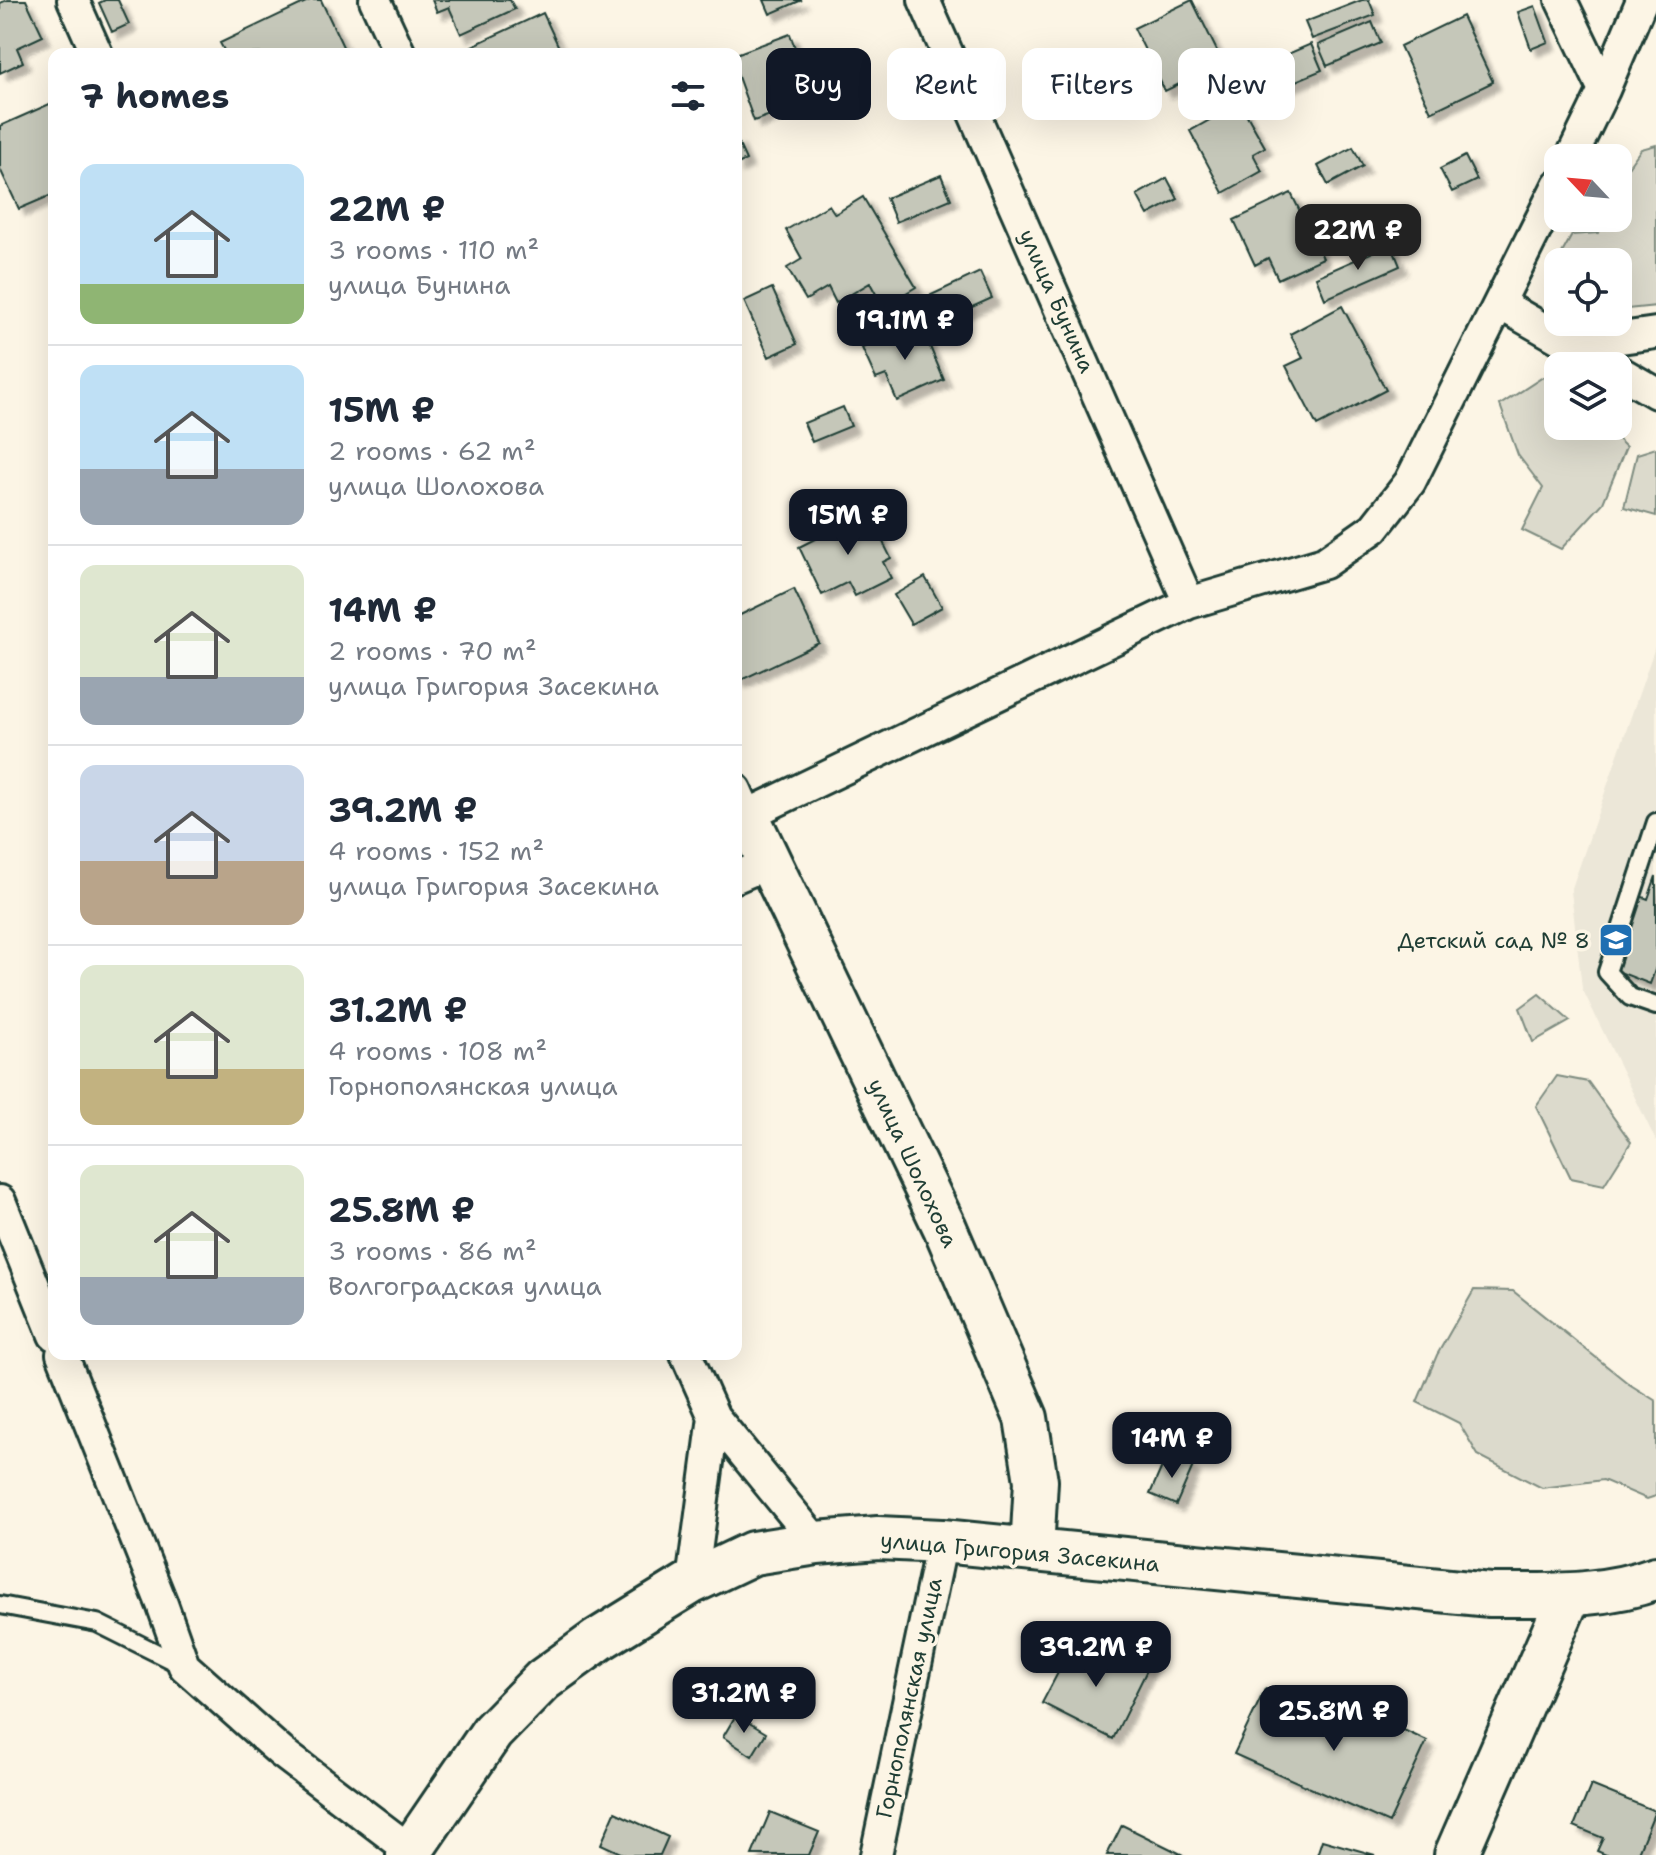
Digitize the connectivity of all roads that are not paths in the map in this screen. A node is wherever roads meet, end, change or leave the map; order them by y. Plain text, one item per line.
1 (73, 0) edge
2 (375, 0) edge
3 (924, 0) edge
4 (1561, 0) edge
5 (1642, 0) edge
6 (94, 48) edge
7 (397, 48) edge
8 (1604, 90) junction
9 (1578, 144) edge
10 (1544, 214) edge
11 (1500, 304) junction
12 (1656, 333) edge
13 (1572, 345) junction
14 (1584, 352) edge
15 (1632, 379) edge
16 (1656, 393) edge
17 (1189, 603) junction
18 (742, 803) edge
19 (1656, 822) edge
20 (752, 870) edge
21 (1656, 1006) edge
22 (0, 1201) edge
23 (48, 1320) edge
24 (64, 1360) edge
25 (689, 1360) edge
26 (714, 1417) junction
27 (942, 1541) junction
28 (817, 1543) junction
29 (1032, 1550) junction
30 (1656, 1578) edge
31 (692, 1582) junction
32 (1569, 1596) junction
33 (0, 1605) edge
34 (184, 1666) junction
35 (409, 1853) edge
36 (876, 1855) edge
37 (1456, 1855) edge

1 - 6 street
2 - 7 street
3 - 17 street, улица Бунина
4 - 8 street
5 - 8 street
8 - 9 street
10 - 11 street
11 - 13 street
11 - 17 street
12 - 13 street
13 - 14 street
15 - 16 street
17 - 18 street
18 - 20 main road, улица Шолохова
19 - 21 lane
20 - 29 main road, улица Шолохова
22 - 23 street
24 - 34 street
25 - 26 street
26 - 28 street
26 - 31 street
27 - 28 main road, улица Григория Засекина
27 - 29 main road, улица Григория Засекина
27 - 36 street, Горнополянская улица
28 - 31 main road, улица Григория Засекина
29 - 32 main road, улица Григория Засекина
30 - 32 main road, улица Григория Засекина
31 - 35 main road, улица Григория Засекина
32 - 37 main road
33 - 34 lane
34 - 35 street

